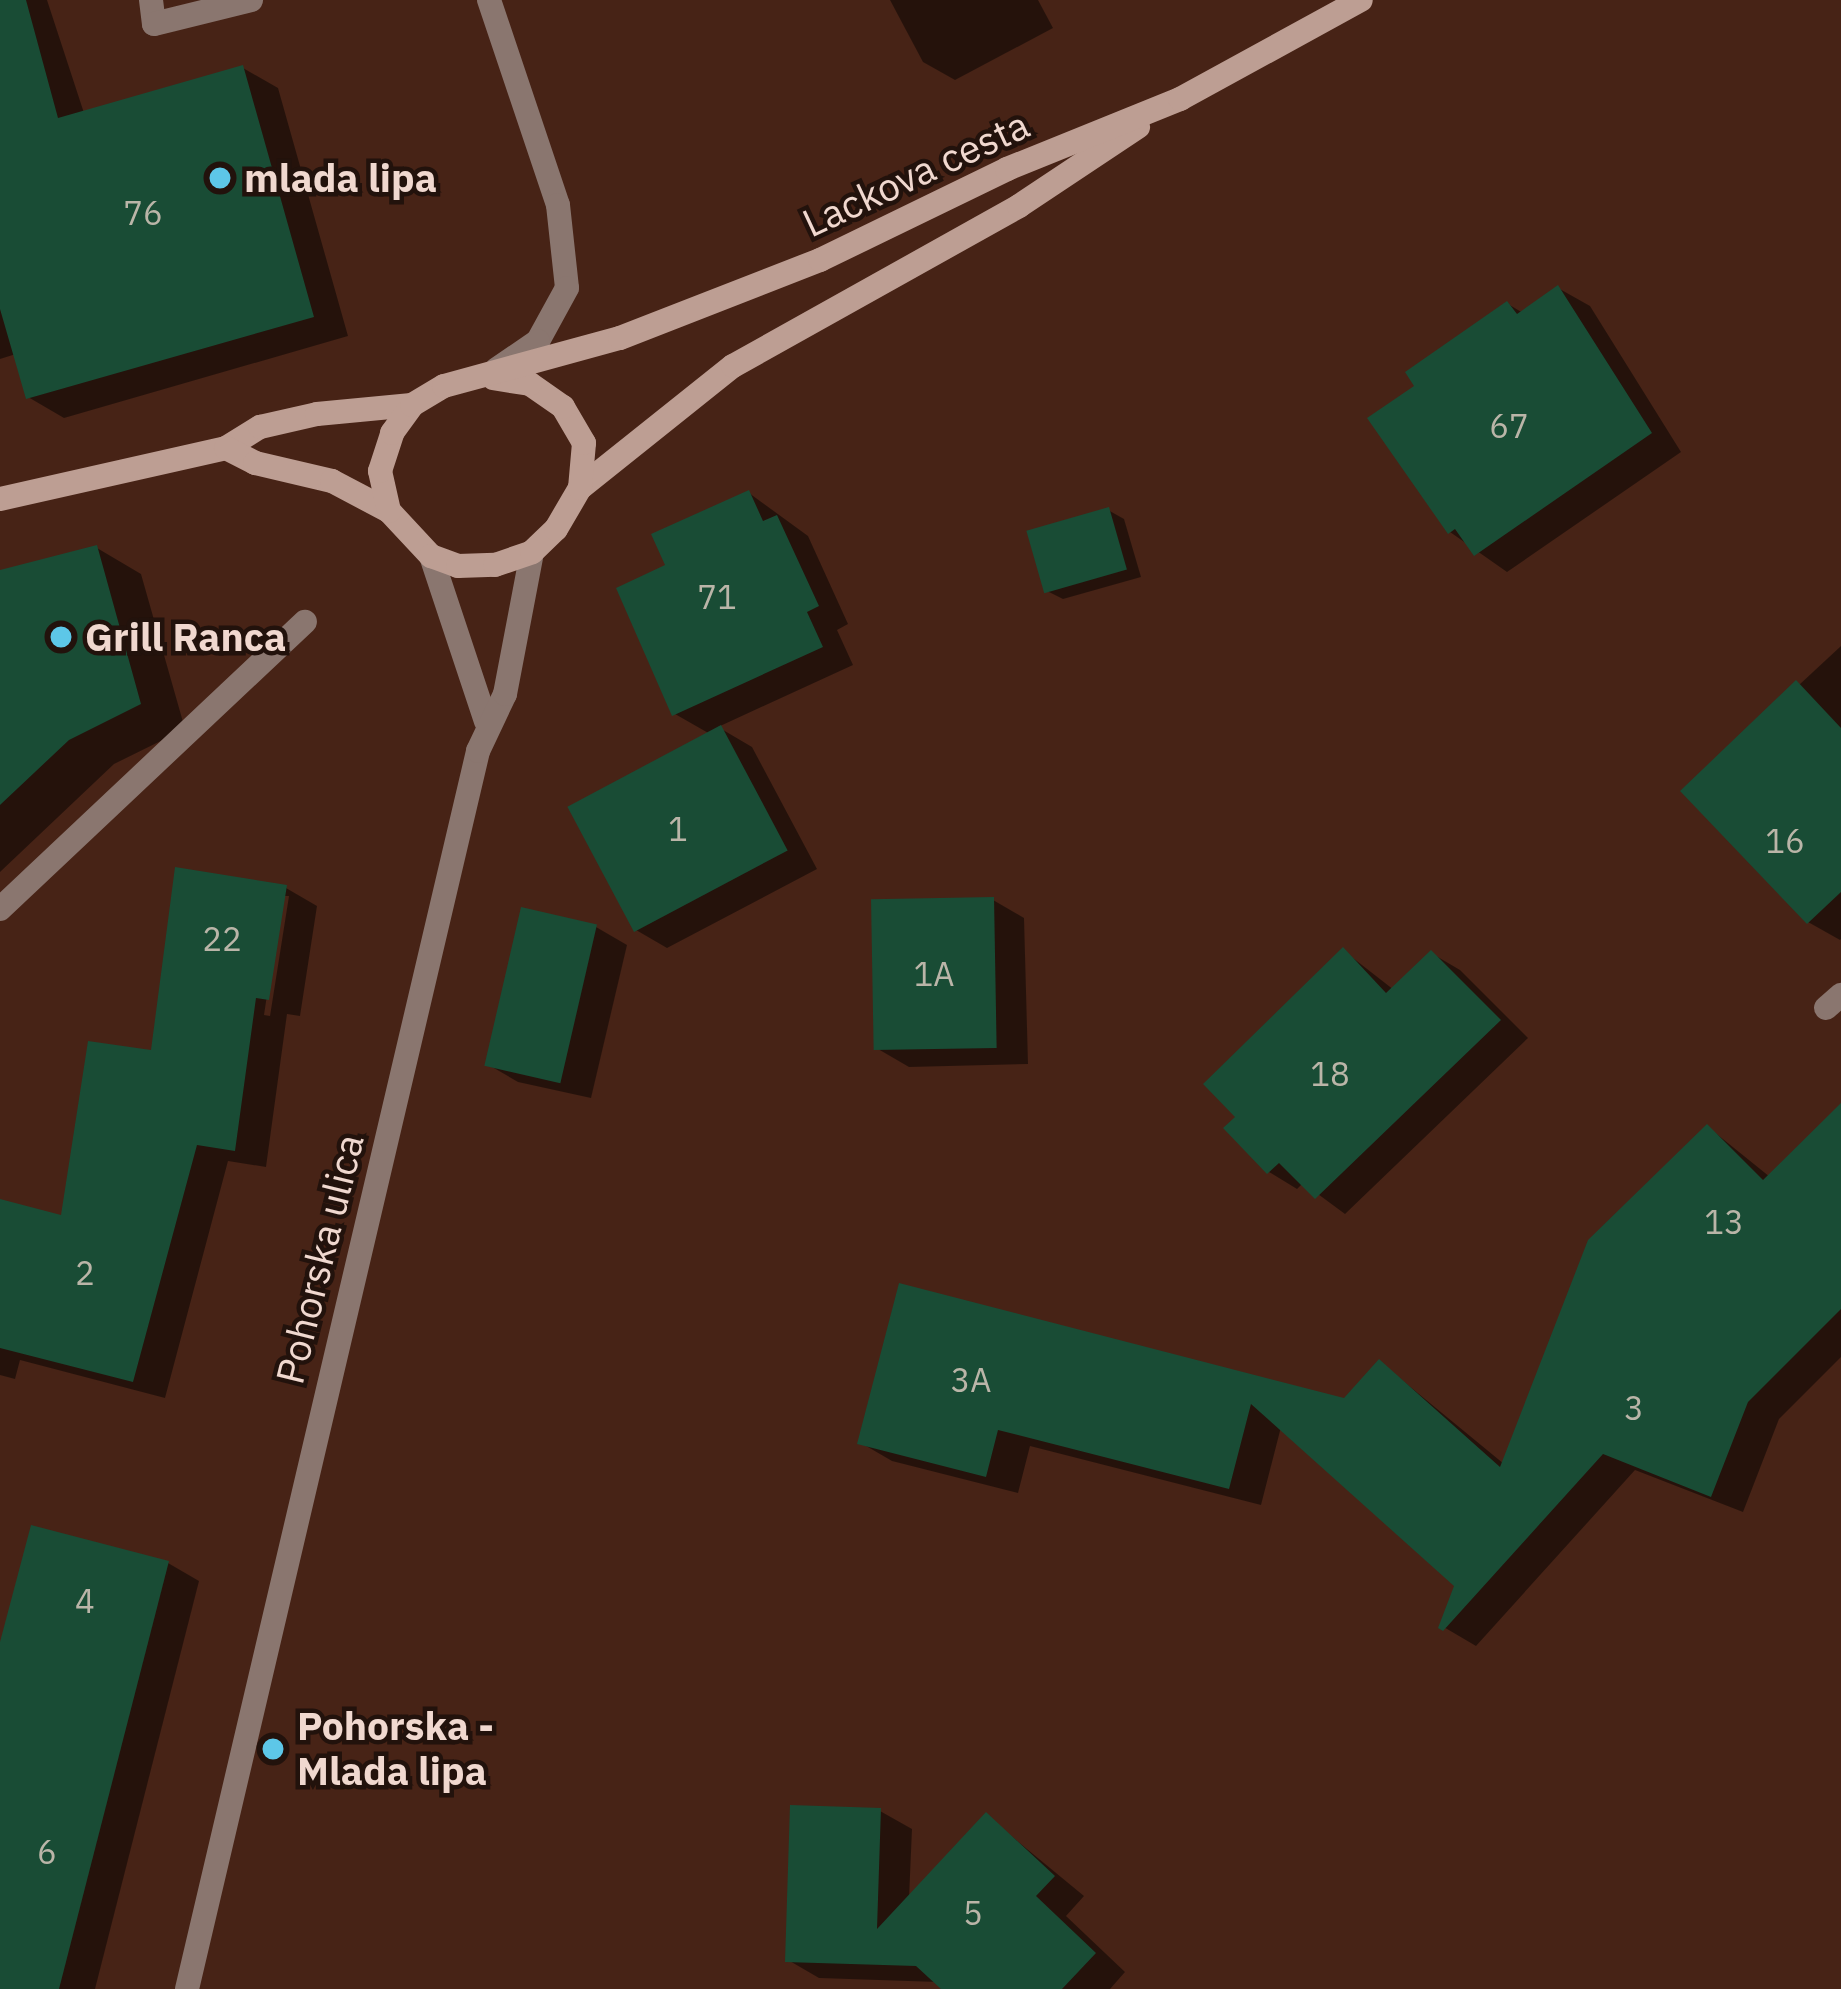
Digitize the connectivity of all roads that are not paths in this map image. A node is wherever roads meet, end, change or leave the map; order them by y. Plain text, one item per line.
1 (151, 0) edge
2 (251, 0) edge
3 (489, 0) edge
4 (1361, 0) edge
5 (1180, 99) junction
6 (485, 377) junction
7 (412, 405) junction
8 (226, 448) junction
9 (580, 488) junction
10 (0, 499) edge
11 (389, 512) junction
12 (532, 552) junction
13 (431, 556) junction
14 (305, 622) dead end
15 (486, 722) junction
16 (0, 909) edge
17 (187, 1989) edge

1 - 2 street
3 - 6 street
4 - 5 street, Lackova cesta
5 - 6 street, Lackova cesta
5 - 9 street
6 - 7 street, Lackova cesta
6 - 9 street
7 - 8 street, Lackova cesta
7 - 11 street
8 - 10 street
8 - 11 street
9 - 12 street
11 - 13 street
12 - 13 street
12 - 15 street, Pohorska ulica
13 - 15 street
14 - 16 street
15 - 17 street, Pohorska ulica

